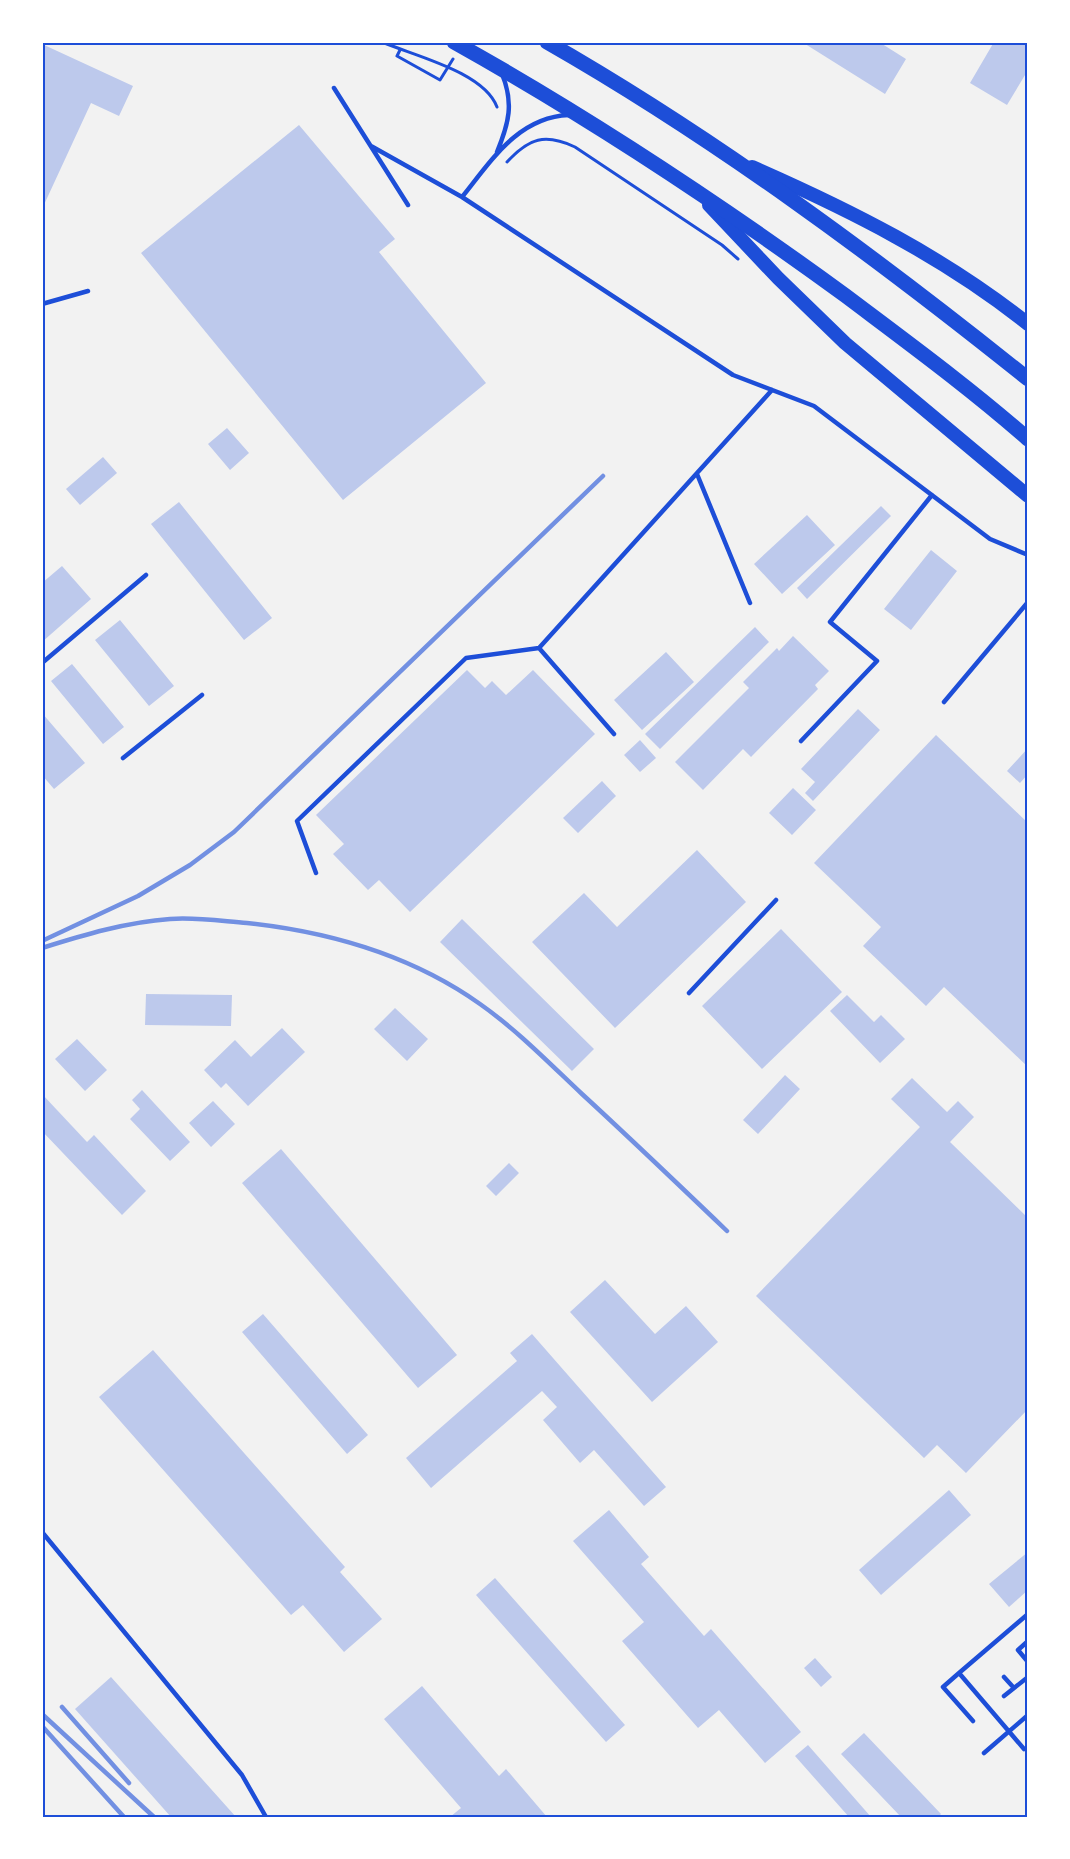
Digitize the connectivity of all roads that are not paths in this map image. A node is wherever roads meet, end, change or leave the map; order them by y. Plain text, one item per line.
1 (547, 42) edge
2 (456, 47) edge
3 (500, 68) junction
4 (334, 88) dead end
5 (578, 115) junction
6 (370, 146) junction
7 (496, 154) junction
8 (724, 154) junction
9 (698, 193) junction
10 (462, 197) junction
11 (408, 205) dead end
12 (88, 291) dead end
13 (42, 304) edge
14 (1028, 324) edge
15 (1028, 379) edge
16 (772, 390) junction
17 (1028, 439) edge
18 (697, 474) junction
19 (932, 495) junction
20 (1028, 496) edge
21 (1028, 555) edge
22 (146, 575) dead end
23 (1028, 602) edge
24 (750, 603) dead end
25 (539, 648) junction
26 (42, 663) edge
27 (202, 694) dead end
28 (944, 702) dead end
29 (614, 734) dead end
30 (801, 741) dead end
31 (123, 758) dead end
32 (316, 873) dead end
33 (776, 900) dead end
34 (689, 993) dead end
35 (42, 1532) edge
36 (1028, 1614) edge
37 (1028, 1641) edge
38 (1028, 1662) edge
39 (959, 1673) junction
40 (1004, 1677) dead end
41 (1028, 1677) edge
42 (1014, 1688) junction
43 (1004, 1696) dead end
44 (1028, 1716) edge
45 (973, 1721) dead end
46 (1009, 1732) junction
47 (1024, 1749) dead end
48 (984, 1754) dead end
49 (266, 1817) edge

1 - 8 highway
2 - 3 highway
3 - 5 highway
3 - 7 lane
4 - 6 lane
5 - 7 lane
5 - 9 highway
6 - 10 lane
6 - 11 lane
7 - 10 lane
8 - 14 main road
8 - 15 highway
9 - 17 highway
9 - 20 main road
10 - 16 lane
12 - 13 lane
16 - 18 lane
16 - 19 lane
18 - 24 lane
18 - 25 lane
19 - 21 lane
19 - 30 lane
22 - 26 lane
23 - 28 lane
25 - 29 lane
25 - 32 lane
27 - 31 lane
33 - 34 lane
35 - 49 lane
36 - 39 lane
37 - 38 lane
39 - 45 lane
39 - 46 lane
40 - 42 lane
41 - 42 lane
42 - 43 lane
44 - 46 lane
46 - 47 lane
46 - 48 lane

